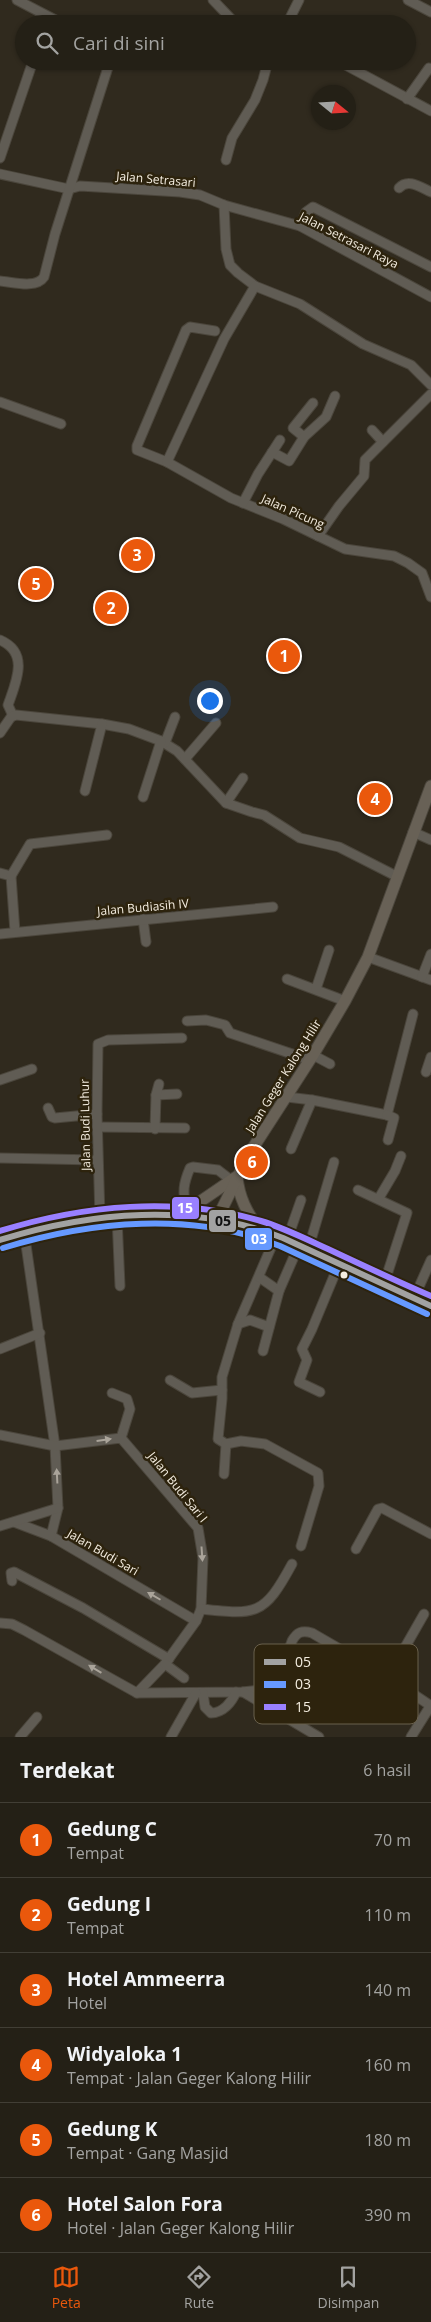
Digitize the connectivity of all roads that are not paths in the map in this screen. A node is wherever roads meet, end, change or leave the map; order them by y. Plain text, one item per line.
1 (17, 0) edge
2 (213, 0) edge
3 (299, 0) edge
4 (408, 0) edge
5 (431, 12) edge
6 (40, 15) edge
7 (227, 15) edge
8 (292, 15) edge
9 (429, 68) dead end
10 (30, 70) edge
11 (107, 70) edge
12 (266, 70) edge
13 (354, 70) edge
14 (407, 99) junction
15 (431, 111) edge
16 (0, 158) edge
17 (226, 160) dead end
18 (0, 174) edge
19 (399, 188) dead end
20 (69, 189) junction
21 (431, 192) edge
22 (224, 205) junction
23 (300, 226) junction
24 (431, 267) edge
25 (0, 280) edge
26 (255, 286) junction
27 (431, 297) edge
28 (215, 330) dead end
29 (431, 385) edge
30 (431, 394) edge
31 (335, 396) dead end
32 (0, 402) edge
33 (313, 403) dead end
34 (60, 424) dead end
35 (372, 430) dead end
36 (304, 437) junction
37 (280, 440) dead end
38 (383, 442) junction
39 (272, 452) junction
40 (166, 462) junction
41 (243, 503) junction
42 (318, 536) junction
43 (431, 597) edge
44 (0, 640) edge
45 (13, 716) junction
46 (175, 718) dead end
47 (216, 723) dead end
48 (102, 724) junction
49 (0, 733) edge
50 (163, 742) junction
51 (186, 759) junction
52 (242, 778) dead end
53 (84, 791) dead end
54 (430, 793) edge
55 (143, 797) dead end
56 (226, 803) junction
57 (413, 832) junction
58 (106, 835) dead end
59 (431, 840) edge
60 (0, 873) edge
61 (11, 876) junction
62 (398, 876) junction
63 (273, 908) dead end
64 (143, 919) junction
65 (15, 932) junction
66 (0, 934) edge
67 (146, 942) dead end
68 (329, 950) dead end
69 (431, 954) edge
70 (368, 957) junction
71 (422, 977) junction
72 (287, 979) dead end
73 (431, 980) edge
74 (316, 989) junction
75 (345, 1001) junction
76 (412, 1014) dead end
77 (188, 1021) dead end
78 (182, 1038) dead end
79 (312, 1057) junction
80 (431, 1057) edge
81 (330, 1064) dead end
82 (32, 1070) dead end
83 (426, 1072) dead end
84 (0, 1080) edge
85 (159, 1084) dead end
86 (177, 1094) dead end
87 (156, 1095) junction
88 (287, 1097) junction
89 (312, 1100) junction
90 (48, 1108) dead end
91 (97, 1114) junction
92 (387, 1115) junction
93 (97, 1127) junction
94 (185, 1128) dead end
95 (155, 1129) junction
96 (388, 1140) dead end
97 (291, 1150) dead end
98 (402, 1156) dead end
99 (0, 1158) edge
100 (98, 1160) junction
101 (334, 1162) dead end
102 (234, 1178) junction
103 (358, 1190) dead end
104 (378, 1198) junction
105 (301, 1200) dead end
106 (188, 1208) junction
107 (169, 1216) junction
108 (117, 1217) junction
109 (100, 1218) junction
110 (217, 1219) junction
111 (259, 1230) junction
112 (24, 1231) junction
113 (282, 1238) junction
114 (0, 1240) edge
115 (304, 1247) junction
116 (431, 1260) edge
117 (339, 1264) junction
118 (259, 1277) junction
119 (384, 1284) junction
120 (120, 1286) dead end
121 (279, 1290) junction
122 (414, 1298) junction
123 (431, 1306) edge
124 (238, 1324) junction
125 (269, 1327) junction
126 (40, 1333) junction
127 (0, 1349) edge
128 (263, 1351) dead end
129 (170, 1380) dead end
130 (222, 1390) junction
131 (320, 1392) dead end
132 (112, 1393) dead end
133 (0, 1435) edge
134 (121, 1438) junction
135 (226, 1444) junction
136 (55, 1446) junction
137 (224, 1474) dead end
138 (58, 1508) junction
139 (14, 1522) junction
140 (0, 1526) edge
141 (431, 1534) edge
142 (51, 1536) junction
143 (301, 1546) dead end
144 (356, 1549) dead end
145 (292, 1564) dead end
146 (12, 1581) dead end
147 (201, 1609) junction
148 (424, 1614) dead end
149 (196, 1621) junction
150 (0, 1623) edge
151 (291, 1644) edge
152 (331, 1644) edge
153 (407, 1644) edge
154 (167, 1662) junction
155 (184, 1678) dead end
156 (254, 1690) edge
157 (239, 1692) junction
158 (137, 1693) junction
159 (199, 1693) junction
160 (418, 1697) edge
161 (254, 1700) edge
162 (431, 1705) edge
163 (38, 1717) dead end
164 (296, 1724) edge
165 (20, 1737) edge
166 (170, 1737) edge
167 (319, 1737) edge
168 (411, 1737) edge

1 - 6 street
2 - 7 street
3 - 8 street
4 - 5 street
9 - 14 street
10 - 16 street
11 - 20 street
12 - 17 street
13 - 14 street
14 - 15 street
18 - 20 street, Jalan Setrasari
19 - 21 street
20 - 22 street, Jalan Setrasari
20 - 25 street
22 - 23 street, Jalan Setrasari Raya
22 - 26 street
23 - 24 street
23 - 27 street, Jalan Setrasari Raya
26 - 29 street
26 - 40 street
28 - 40 street, Jalan Picung
30 - 38 street
31 - 36 street
32 - 34 street
33 - 36 street
35 - 38 street
36 - 39 street
37 - 39 street
38 - 42 street
39 - 41 street
40 - 41 street, Jalan Picung
41 - 42 street, Jalan Picung
42 - 43 street, Jalan Picung
44 - 45 street
45 - 48 street
45 - 49 street
46 - 50 street
47 - 51 street
48 - 50 street
48 - 53 street
50 - 51 street
50 - 55 street
51 - 56 street
52 - 56 street
54 - 57 main road, Jalan Geger Kalong Hilir
56 - 62 street
57 - 59 street
57 - 62 main road, Jalan Geger Kalong Hilir
58 - 61 street
60 - 61 street
61 - 65 street
62 - 70 main road, Jalan Geger Kalong Hilir
63 - 64 street, Jalan Budiasih IV
64 - 65 street, Jalan Budiasih IV
64 - 67 street
65 - 66 street, Jalan Budiasih IV
68 - 74 street
69 - 71 street
70 - 71 street
70 - 75 main road, Jalan Geger Kalong Hilir
71 - 73 street
72 - 74 street
74 - 75 street
75 - 79 main road, Jalan Geger Kalong Hilir
76 - 92 street
77 - 79 street
78 - 91 street, Jalan Budi Luhur
79 - 81 street
79 - 88 main road, Jalan Geger Kalong Hilir
80 - 83 street
82 - 84 street
85 - 87 street
86 - 87 street
87 - 95 street
88 - 89 street
88 - 102 main road, Jalan Geger Kalong Hilir
89 - 92 street
89 - 97 street
90 - 91 street
91 - 93 street, Jalan Budi Luhur
92 - 96 street
93 - 95 street
93 - 100 street, Jalan Budi Luhur
94 - 95 street
98 - 104 street
99 - 100 street
100 - 109 street, Jalan Budi Luhur
101 - 115 street
102 - 106 main road
102 - 106 street
102 - 110 main road, Jalan Geger Kalong Hilir
102 - 111 main road
103 - 104 street
104 - 119 street
105 - 113 street
106 - 107 main road
107 - 108 main road
107 - 110 main road
108 - 109 main road
108 - 120 street
109 - 112 main road
110 - 111 main road
111 - 113 main road
112 - 114 main road
112 - 126 street, Jalan Budi Sari
113 - 115 main road
113 - 118 street
115 - 117 main road
115 - 121 street
116 - 122 street
117 - 119 main road
117 - 131 street
118 - 121 street
118 - 124 street
119 - 122 main road
121 - 125 street
122 - 123 main road
124 - 125 street
124 - 130 street
125 - 128 street
126 - 127 street
126 - 136 street, Jalan Budi Sari
129 - 130 street
130 - 135 street
132 - 134 street
133 - 136 street
136 -> 134 street
134 -> 147 street, Jalan Budi Sari I
135 - 137 street
135 - 143 street
138 -> 136 street, Jalan Budi Sari
138 - 139 street
138 - 142 street, Jalan Budi Sari
139 - 140 street
139 - 142 street
141 - 144 street
149 -> 142 street, Jalan Budi Sari
145 - 147 street
146 - 154 street
147 - 149 street, Jalan Budi Sari I
148 - 153 street
149 - 154 street, Jalan Budi Sari I
158 -> 150 street
151 - 152 street
154 - 155 street
154 - 158 street, Jalan Budi Sari I
156 - 157 street
157 - 159 street
157 - 159 street
157 - 161 street
158 - 159 street
159 - 166 street
160 - 162 street
162 - 168 street
163 - 165 street
164 - 167 street

